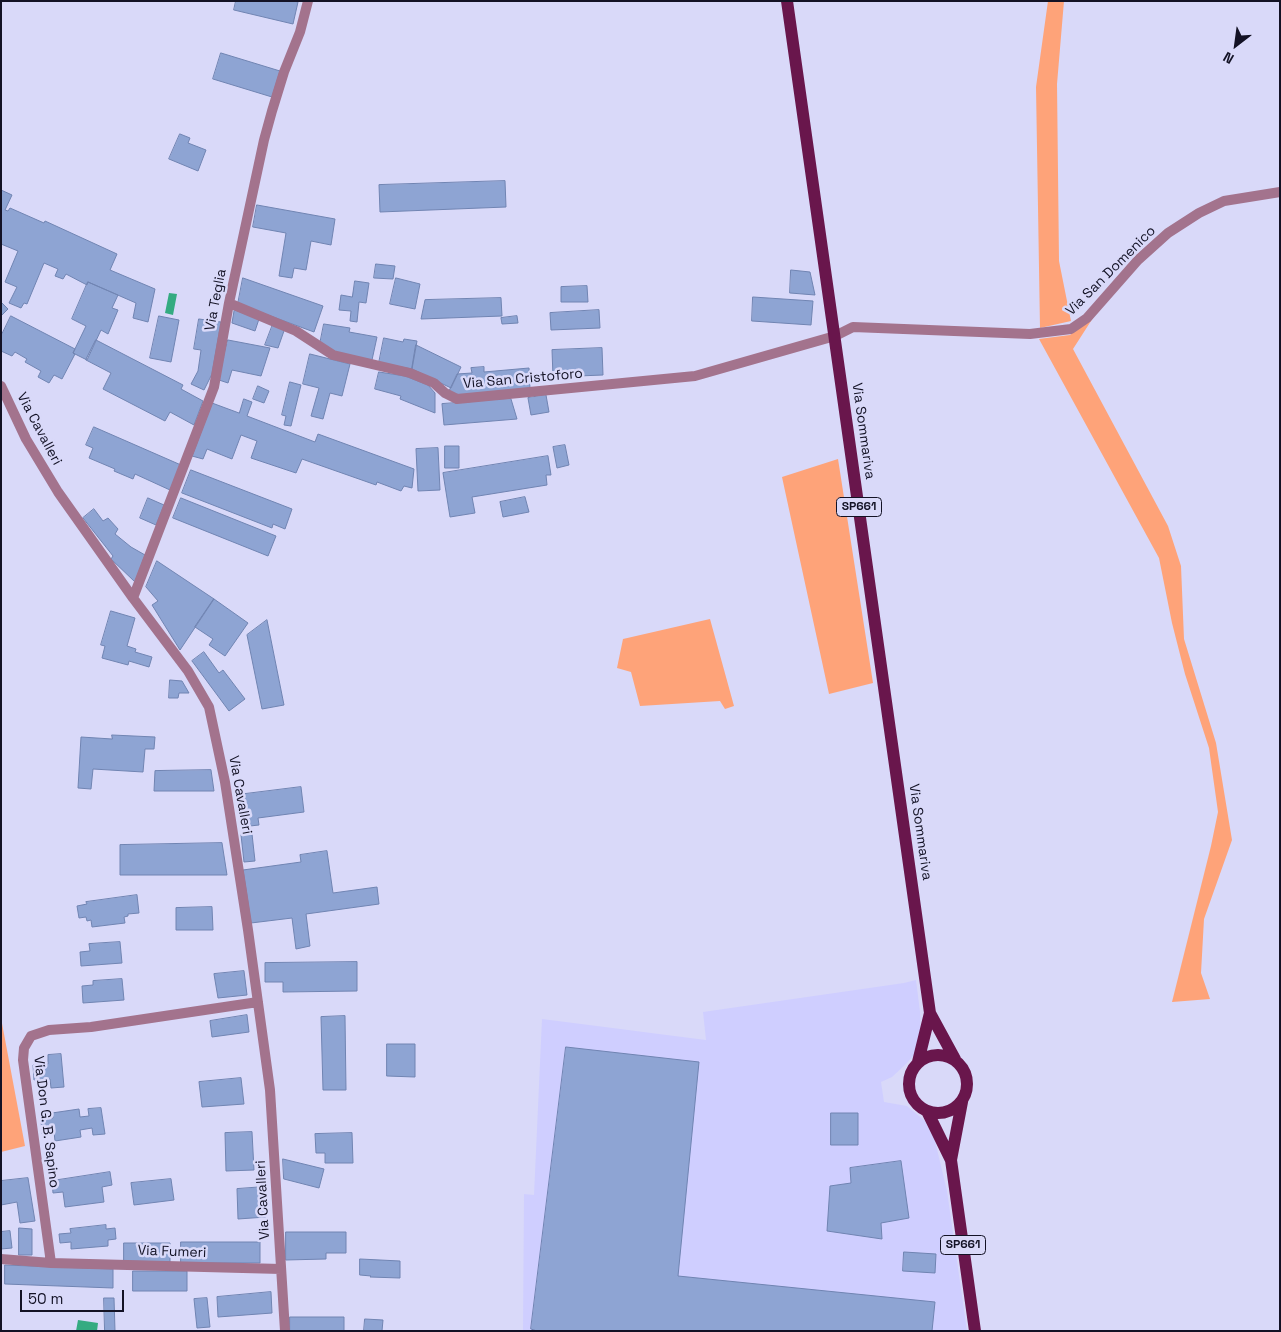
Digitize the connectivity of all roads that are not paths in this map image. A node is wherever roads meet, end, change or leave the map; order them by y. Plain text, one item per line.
1 (308, 1) edge
2 (787, 1) edge
3 (1280, 192) edge
4 (229, 303) junction
5 (835, 336) junction
6 (1, 386) edge
7 (133, 598) junction
8 (258, 1002) junction
9 (930, 1014) junction
10 (954, 1059) junction
11 (918, 1062) junction
12 (962, 1102) junction
13 (927, 1111) junction
14 (951, 1160) junction
15 (1, 1259) edge
16 (51, 1262) junction
17 (281, 1269) junction
18 (285, 1331) edge
19 (975, 1331) edge

1 - 4 street, Via Teglia
2 - 5 main road, Via Sommariva / SP661
3 - 5 street, Via San Domenico
4 - 5 street, Via San Cristoforo
4 - 7 street, Via Teglia
5 - 9 main road, Via Sommariva / SP661
6 - 7 street, Via Cavalleri
7 - 8 street, Via Cavalleri
8 - 16 street, Via Don G. B. Sapino
8 - 17 street, Via Cavalleri
9 - 10 main road, Via Sommariva / SP661
9 - 11 main road, Via Sommariva / SP661
10 - 11 main road
10 - 12 main road
11 - 13 main road
12 - 13 main road
12 - 14 main road, SP661
13 - 14 main road, SP661
14 - 19 main road, SP661
15 - 16 street, Via Fumeri
16 - 17 street, Via Fumeri
17 - 18 street

